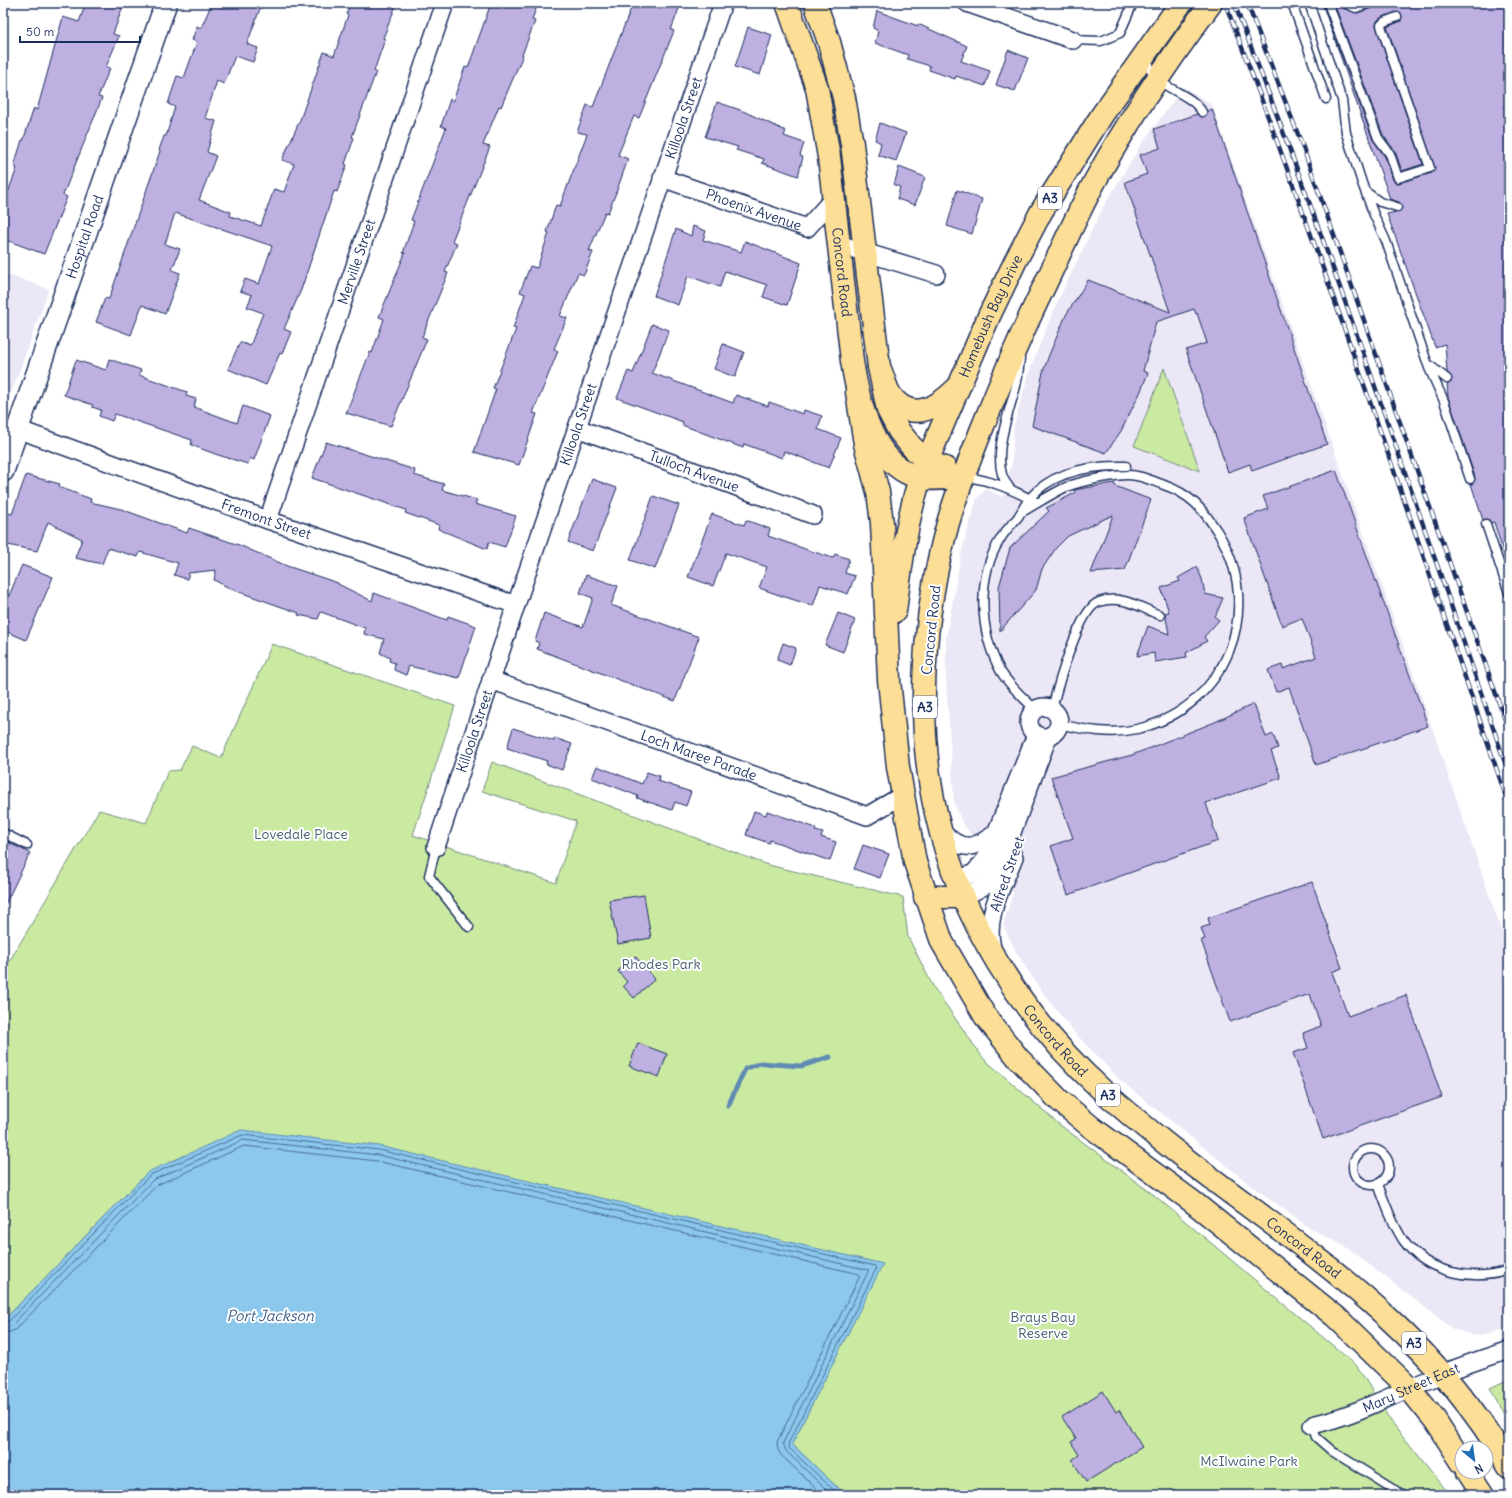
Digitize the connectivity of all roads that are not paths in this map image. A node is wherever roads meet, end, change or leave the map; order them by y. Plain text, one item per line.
1 (166, 3) edge
2 (445, 3) edge
3 (723, 3) edge
4 (787, 3) edge
5 (815, 3) edge
6 (967, 3) edge
7 (1133, 3) edge
8 (1181, 3) edge
9 (1211, 3) edge
10 (1292, 3) edge
11 (1309, 3) edge
12 (1328, 3) edge
13 (1344, 3) edge
14 (1370, 3) edge
15 (1397, 17) dead end
16 (1073, 40) joint
17 (1148, 51) junction
18 (1157, 79) junction
19 (1326, 99) dead end
20 (1202, 112) dead end
21 (662, 178) junction
22 (1366, 192) junction
23 (834, 199) junction
24 (1397, 207) dead end
25 (838, 244) junction
26 (864, 252) junction
27 (936, 274) dead end
28 (1025, 325) junction
29 (1426, 360) junction
30 (879, 367) junction
31 (1447, 379) dead end
32 (958, 386) junction
33 (857, 392) junction
34 (577, 428) junction
35 (17, 429) junction
36 (1126, 466) dead end
37 (3, 468) edge
38 (923, 469) junction
39 (964, 477) junction
40 (1470, 479) dead end
41 (1009, 487) junction
42 (1029, 499) junction
43 (1038, 503) junction
44 (1022, 512) junction
45 (813, 515) dead end
46 (268, 520) junction
47 (1486, 524) dead end
48 (1509, 593) edge
49 (516, 605) junction
50 (1160, 615) dead end
51 (889, 666) junction
52 (491, 680) junction
53 (1049, 714) junction
54 (1042, 736) junction
55 (1027, 792) junction
56 (903, 795) junction
57 (941, 831) junction
58 (996, 832) junction
59 (3, 834) edge
60 (27, 845) dead end
61 (436, 847) joint
62 (961, 888) junction
63 (925, 897) junction
64 (469, 926) dead end
65 (994, 956) junction
66 (1378, 1184) junction
67 (1509, 1270) edge
68 (1509, 1350) edge
69 (1442, 1374) junction
70 (1409, 1388) junction
71 (1312, 1425) joint
72 (1454, 1450) edge
73 (1509, 1466) edge
74 (1473, 1480) edge
75 (1403, 1495) edge
76 (1483, 1495) edge

1 - 35 street, Hospital Road
2 - 46 street, Merville Street
3 - 21 street, Killoola Street
4 - 23 main road, Concord Road
5 - 26 main road, Concord Road
6 - 16 street
7 - 16 lane
8 - 17 main road, Homebush Bay Drive / A3
9 - 18 main road, A3
10 - 19 lane
11 - 22 lane
12 - 15 lane
13 - 14 lane
17 - 18 lane
17 - 32 main road, Homebush Bay Drive / A3
18 - 20 lane
18 - 28 main road, A3
21 - 23 street, Phoenix Avenue
21 - 34 street, Killoola Street
22 - 24 lane
22 - 29 lane
23 - 25 main road, Concord Road
25 - 26 street
25 - 33 main road, Concord Road
26 - 27 street
26 - 30 main road, Concord Road
28 - 39 main road, A3
28 - 41 lane
29 - 31 lane
29 - 40 lane
30 - 32 main road
30 - 38 main road, Concord Road
32 - 38 main road, Homebush Bay Drive / A3
33 - 38 main road, Concord Road
33 - 51 main road
34 - 45 street, Tulloch Avenue
34 - 49 street, Killoola Street
35 - 37 street, Hospital Road
35 - 46 street, Fremont Street
36 - 42 lane
38 - 39 main road, Concord Road
38 - 51 main road, Homebush Bay Drive / A3
39 - 41 lane
39 - 57 main road, Concord Road / A3
41 - 42 lane
42 - 43 lane
42 - 44 lane
43 - 44 lane
43 - 53 lane
44 - 53 lane
46 - 49 street, Fremont Street
47 - 48 lane
49 - 52 street, Killoola Street
50 - 53 lane
51 - 56 main road, A3
52 - 56 street, Loch Maree Parade
52 - 61 street, Killoola Street
53 - 54 street
53 - 54 street
54 - 55 street, Alfred Street
54 - 58 street, Alfred Street
55 - 62 street, Alfred Street
55 - 65 street, Alfred Street
56 - 63 main road, A3
57 - 58 street, Alfred Street
57 - 62 main road, Concord Road / A3
58 - 62 street, Alfred Street
59 - 60 lane
61 - 64 lane
62 - 63 main road
62 - 65 main road, Concord Road / A3
63 - 70 main road, A3
65 - 69 main road, Concord Road / A3
66 - 66 lane
66 - 67 lane
68 - 69 street, Mary Street East
69 - 70 street, Mary Street East
69 - 73 main road, Concord Road / A3
70 - 71 street, Mary Street East
70 - 72 main road, A3
71 - 75 lane
74 - 76 main road

